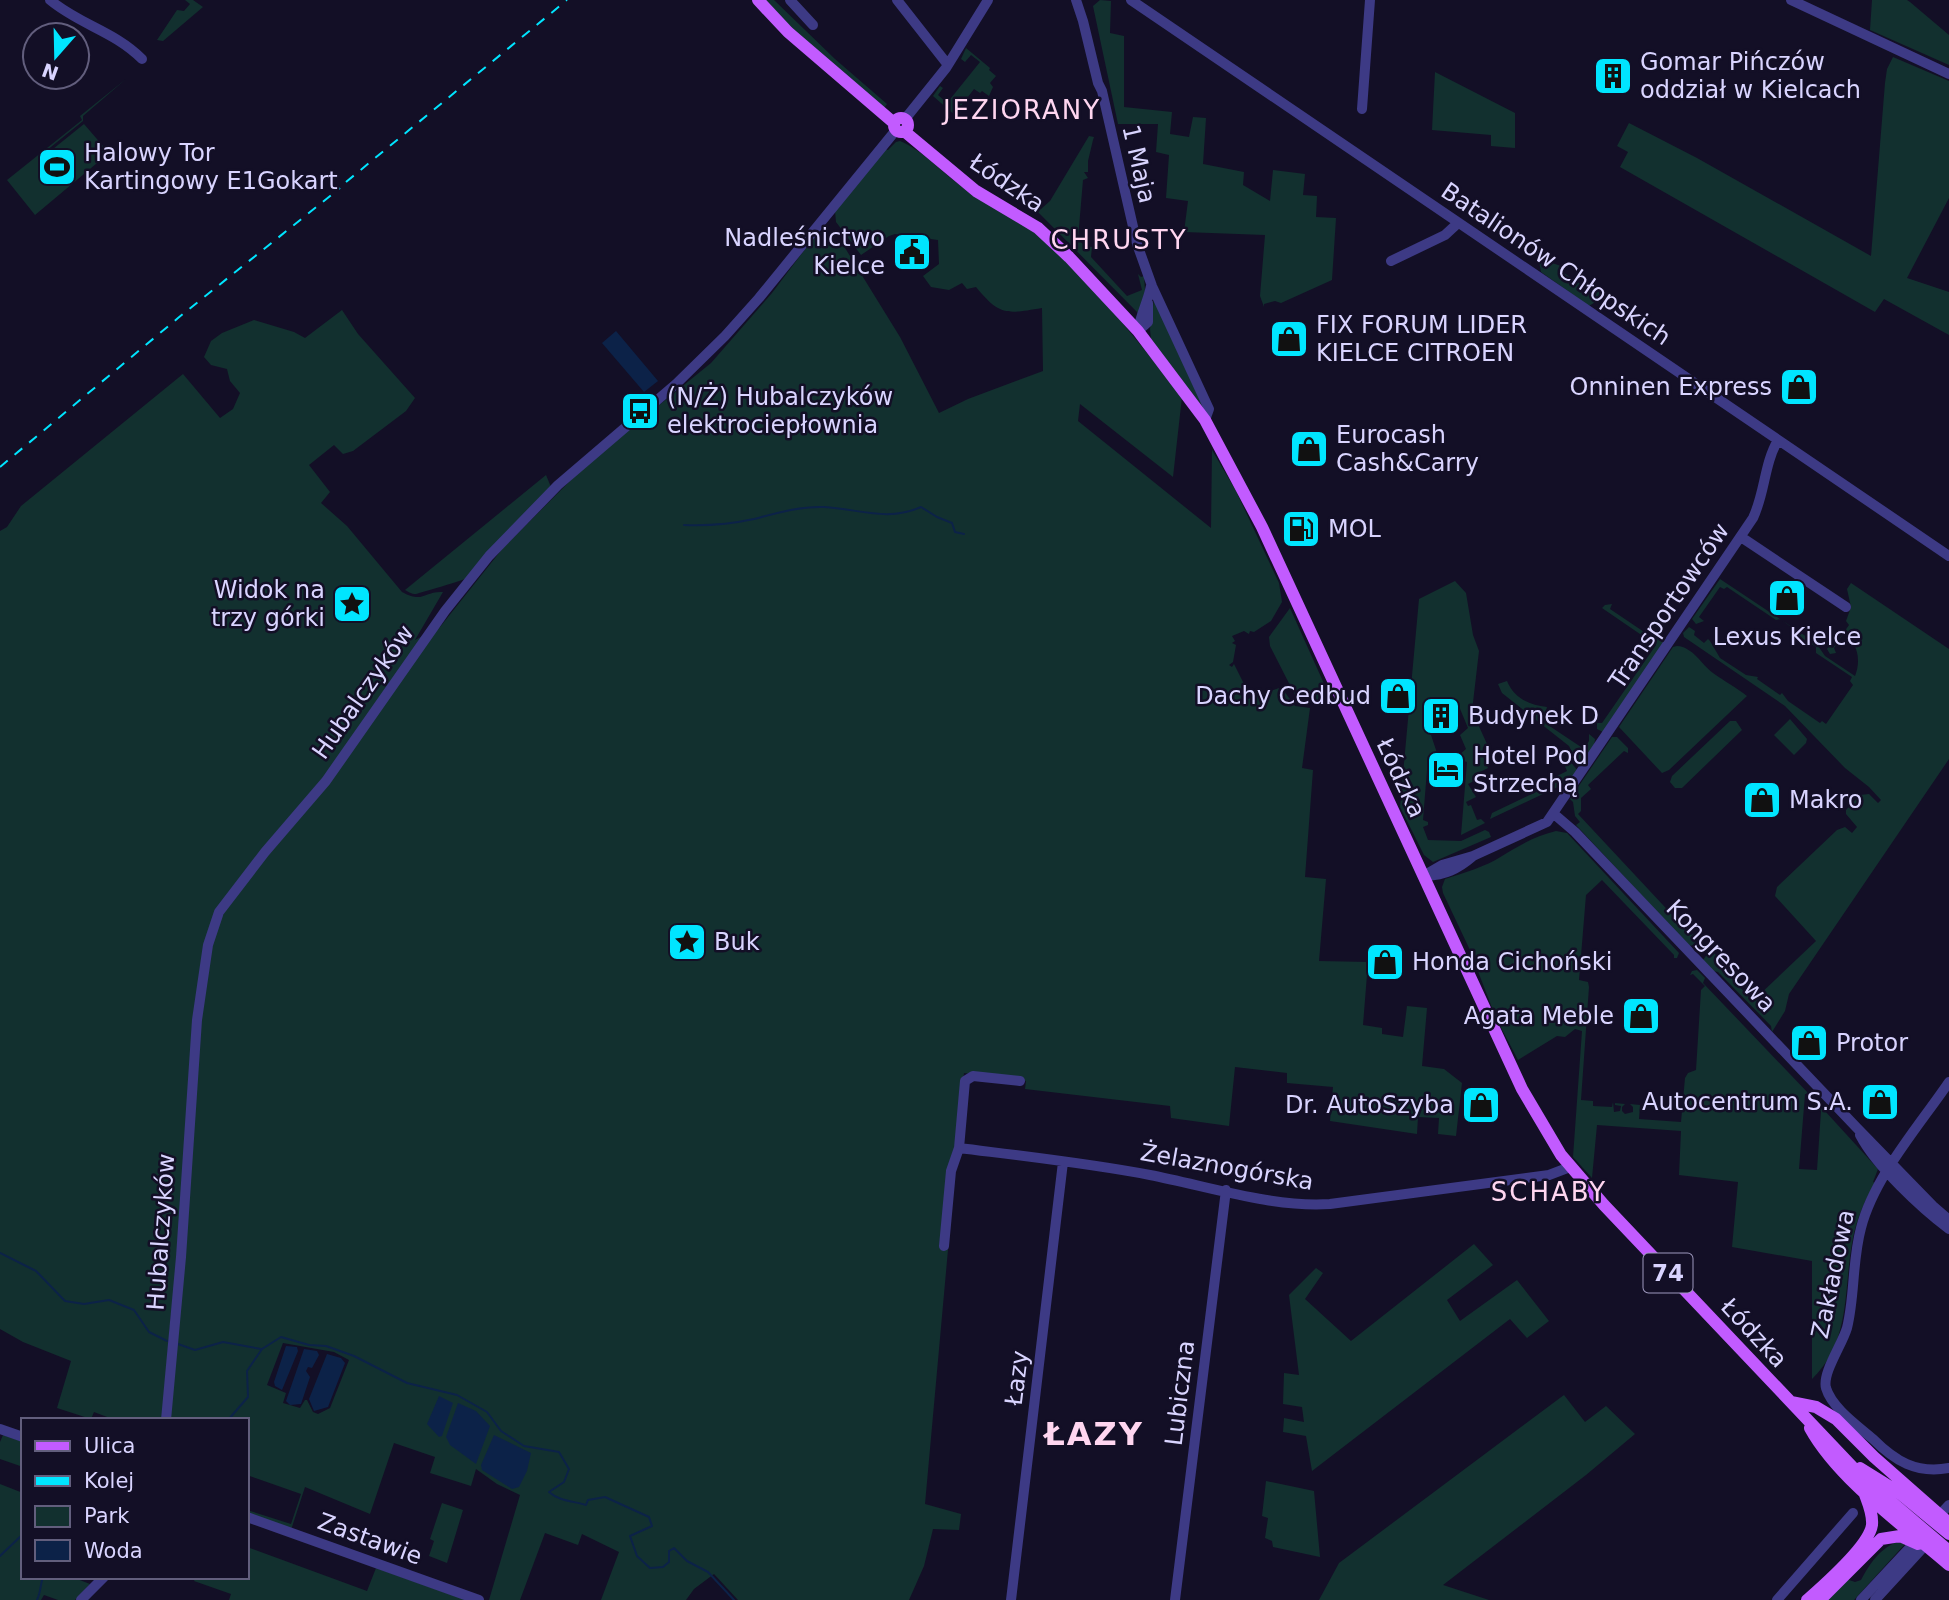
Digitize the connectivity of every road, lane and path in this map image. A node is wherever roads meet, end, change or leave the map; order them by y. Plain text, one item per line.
1 (50, 0) edge
2 (758, 0) edge
3 (790, 0) edge
4 (897, 0) edge
5 (1076, 0) edge
6 (1085, 0) edge
7 (1125, 0) edge
8 (1370, 0) edge
9 (1791, 0) edge
10 (985, 1) edge
11 (1135, 3) edge
12 (813, 25) dead end
13 (142, 59) dead end
14 (948, 65) junction
15 (1949, 74) edge
16 (1102, 91) junction
17 (1362, 109) dead end
18 (900, 126) junction
19 (1458, 223) junction
20 (1391, 261) dead end
21 (1152, 286) junction
22 (1138, 331) junction
23 (1206, 420) junction
24 (1777, 440) junction
25 (1741, 537) junction
26 (1949, 556) edge
27 (1846, 607) dead end
28 (1554, 814) junction
29 (1423, 876) junction
30 (1020, 1082) dead end
31 (1949, 1082) edge
32 (959, 1147) junction
33 (1063, 1162) junction
34 (1570, 1167) junction
35 (1890, 1167) junction
36 (1226, 1191) junction
37 (1949, 1220) edge
38 (1949, 1229) edge
39 (944, 1247) dead end
40 (1791, 1402) junction
41 (1801, 1413) junction
42 (166, 1418) edge
43 (0, 1429) edge
44 (21, 1436) edge
45 (1848, 1460) junction
46 (1949, 1468) edge
47 (1863, 1489) junction
48 (1949, 1505) edge
49 (1853, 1513) dead end
50 (248, 1517) edge
51 (1949, 1521) edge
52 (1949, 1534) edge
53 (1931, 1549) junction
54 (1949, 1551) edge
55 (1905, 1560) junction
56 (1847, 1565) junction
57 (1949, 1565) edge
58 (102, 1579) edge
59 (1833, 1581) junction
60 (81, 1600) edge
61 (479, 1600) edge
62 (1011, 1600) edge
63 (1175, 1600) edge
64 (1777, 1600) edge
65 (1807, 1600) edge
66 (1820, 1600) edge
67 (1861, 1600) edge
68 (1875, 1600) edge

1 - 13 street
2 - 18 main road, Łódzka / 74
3 - 12 street
4 - 14 street
5 - 16 street, 1 Maja
6 - 16 street, 1 Maja
7 - 11 street, Batalionów Chłopskich
8 - 17 street
9 - 15 street
10 - 14 street, Hubalczyków
11 - 19 street, Batalionów Chłopskich
14 - 18 street, Hubalczyków
16 - 21 street, 1 Maja
18 - 22 main road, Łódzka / 74
18 - 42 street, Hubalczyków
19 - 20 street
19 - 24 street, Batalionów Chłopskich
21 - 22 street
21 - 23 street, 1 Maja
22 - 23 main road, Łódzka / 74
23 - 29 main road, Łódzka / 74
24 - 25 street, Transportowców
24 - 26 street, Batalionów Chłopskich
25 - 27 street
25 - 28 street, Transportowców
28 - 29 street, Transportowców
28 - 35 street, Kongresowa
29 - 34 main road, Łódzka / 74
30 - 32 street
31 - 35 street, Zakładowa
32 - 33 street, Żelaznogórska
32 - 39 street
33 - 36 street, Żelaznogórska
33 - 62 street, Łazy
34 - 36 street, Żelaznogórska
34 - 40 main road, Łódzka / 74
35 - 37 street, Kongresowa
35 - 38 street, Kongresowa
35 - 46 street, Zakładowa
36 - 63 street, Lubiczna
40 - 41 main road, Łódzka / 74
40 - 51 main road
41 - 45 main road, Łódzka / 74
41 - 47 main road
43 - 44 street
45 - 52 main road, Łódzka / 74
45 - 54 main road, Łódzka / 74
47 - 53 main road
47 - 56 main road
48 - 55 street
49 - 64 street
50 - 61 street, Zastawie
51 - 55 street
53 - 56 main road
53 - 57 main road
55 - 67 street
55 - 68 street
56 - 59 main road
58 - 60 street
59 - 65 main road
59 - 66 main road

